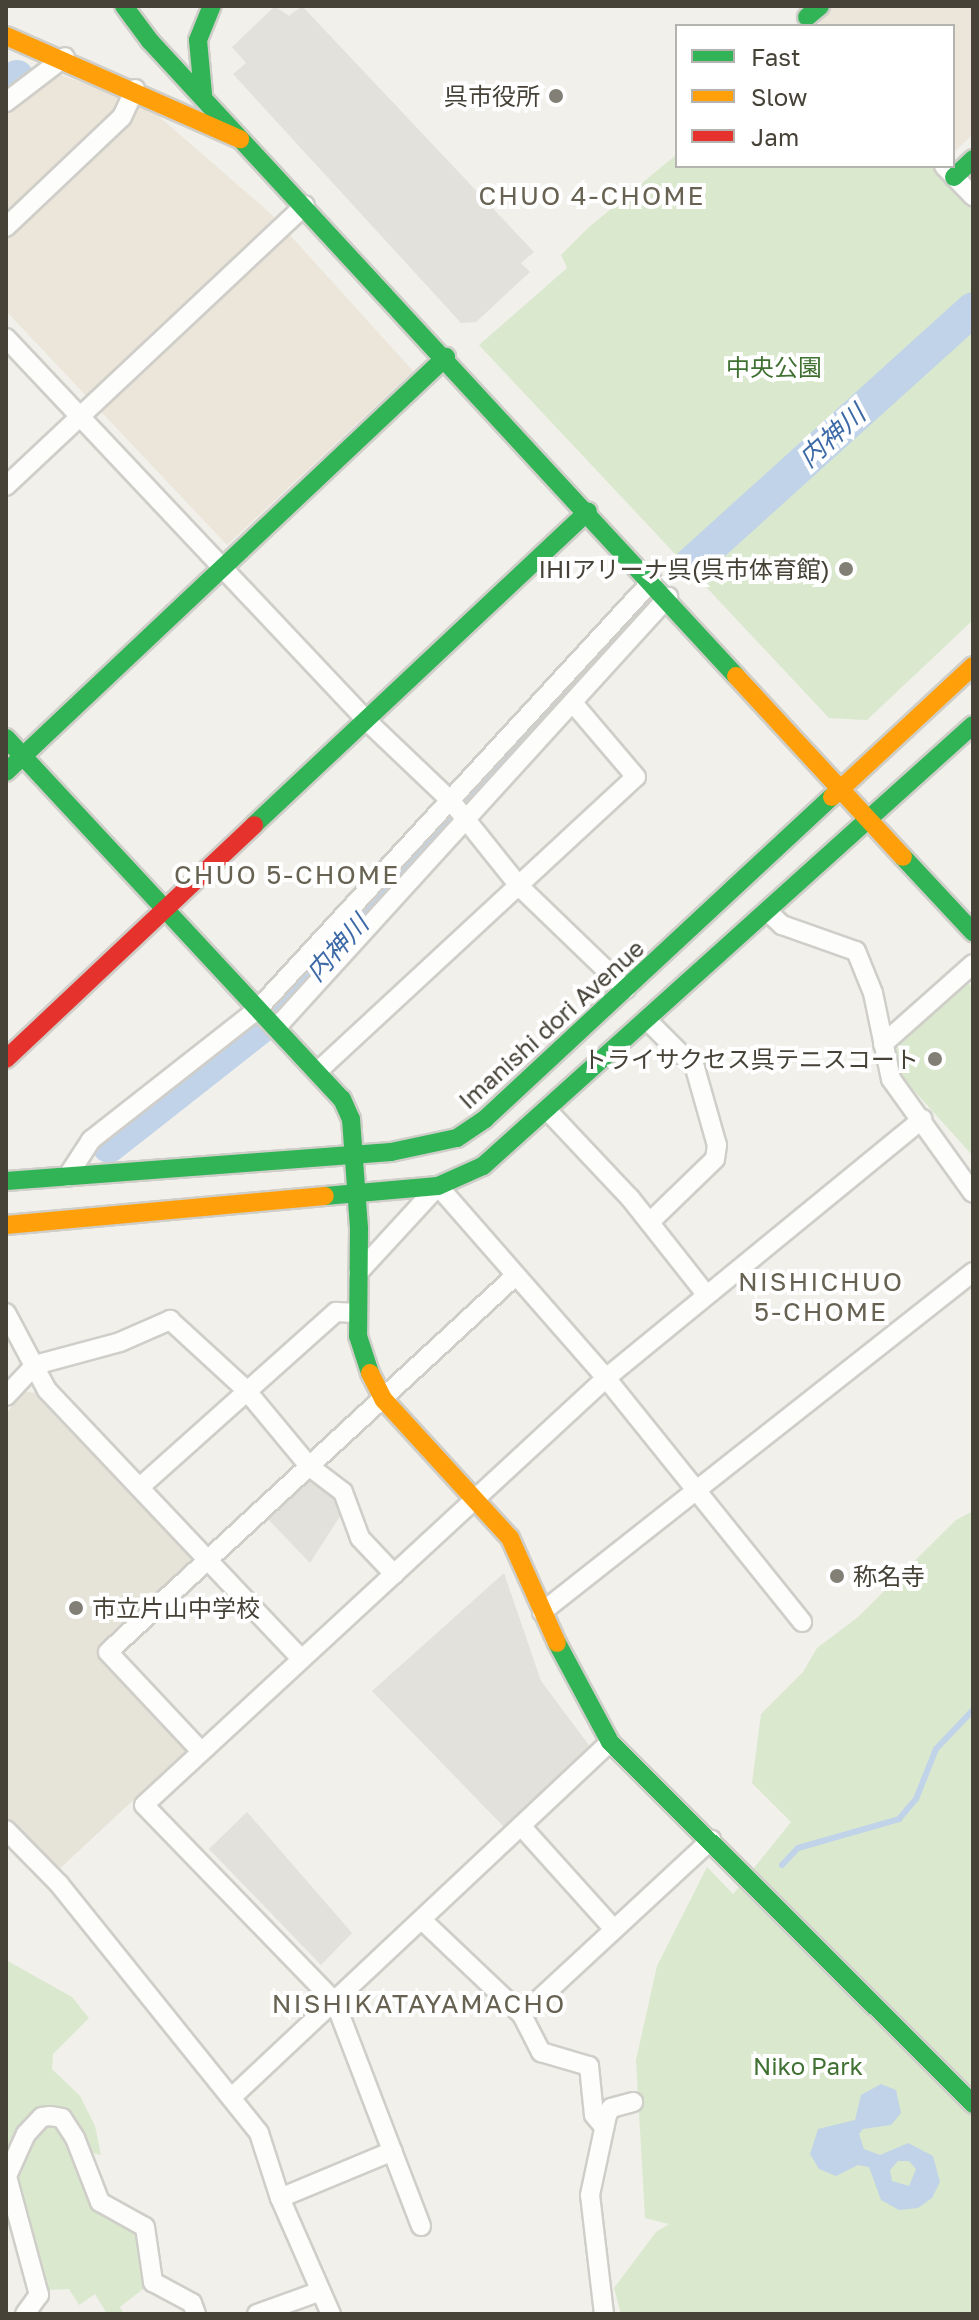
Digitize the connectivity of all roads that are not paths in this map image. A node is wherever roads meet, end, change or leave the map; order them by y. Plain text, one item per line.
1 (124, 6) edge
2 (212, 6) edge
3 (6, 36) edge
4 (65, 57) junction
5 (135, 89) junction
6 (203, 94) junction
7 (6, 102) edge
8 (250, 143) junction
9 (973, 159) edge
10 (949, 171) edge
11 (973, 196) edge
12 (305, 205) junction
13 (6, 227) edge
14 (6, 338) edge
15 (446, 357) junction
16 (80, 417) junction
17 (6, 486) edge
18 (588, 511) junction
19 (223, 571) junction
20 (652, 581) junction
21 (668, 597) junction
22 (973, 666) edge
23 (573, 703) junction
24 (368, 722) junction
25 (973, 725) edge
26 (6, 738) edge
27 (23, 756) junction
28 (6, 772) edge
29 (844, 789) junction
30 (459, 811) junction
31 (868, 816) junction
32 (520, 887) junction
33 (165, 911) junction
34 (767, 911) junction
35 (973, 932) edge
36 (973, 964) edge
37 (626, 989) junction
38 (259, 1009) junction
39 (647, 1020) junction
40 (276, 1028) junction
41 (883, 1044) junction
42 (6, 1059) edge
43 (318, 1071) junction
44 (547, 1110) junction
45 (922, 1119) junction
46 (353, 1155) junction
47 (67, 1177) junction
48 (6, 1181) edge
49 (438, 1186) junction
50 (355, 1192) junction
51 (973, 1193) edge
52 (650, 1222) junction
53 (6, 1225) edge
54 (973, 1272) edge
55 (358, 1273) junction
56 (515, 1276) junction
57 (705, 1293) junction
58 (6, 1313) edge
59 (357, 1313) junction
60 (35, 1365) junction
61 (606, 1378) junction
62 (246, 1390) junction
63 (6, 1396) edge
64 (384, 1400) junction
65 (310, 1467) junction
66 (140, 1487) junction
67 (698, 1489) junction
68 (474, 1500) junction
69 (209, 1559) junction
70 (394, 1574) junction
71 (542, 1612) junction
72 (802, 1622) dead end
73 (301, 1659) junction
74 (610, 1742) junction
75 (200, 1750) junction
76 (521, 1826) junction
77 (6, 1830) edge
78 (711, 1840) junction
79 (422, 1920) junction
80 (612, 1927) junction
81 (335, 2002) junction
82 (522, 2015) junction
83 (232, 2097) junction
84 (633, 2102) dead end
85 (973, 2104) edge
86 (604, 2127) junction
87 (393, 2151) junction
88 (280, 2198) junction
89 (421, 2226) dead end
90 (318, 2292) junction
91 (25, 2314) edge
92 (196, 2314) edge
93 (257, 2314) edge
94 (331, 2314) edge
95 (604, 2314) edge

1 - 6 street
2 - 6 street
3 - 4 street
4 - 5 street
4 - 7 street
5 - 8 street
5 - 13 street
6 - 8 street
8 - 12 street
9 - 10 street
10 - 11 street
12 - 15 street
12 - 16 street
14 - 16 street
15 - 18 street
15 - 19 street
16 - 17 street
16 - 19 street
18 - 20 street
18 - 24 street
19 - 24 street
19 - 27 street
20 - 21 street
20 - 30 street
21 - 23 street
21 - 29 street
22 - 29 street, Imanishi dori Avenue
23 - 30 street
23 - 32 street
24 - 30 street
24 - 33 street
25 - 31 street
26 - 27 street
27 - 28 street
27 - 33 street
29 - 31 street
29 - 37 street, Imanishi dori Avenue
30 - 32 street
30 - 38 street
30 - 40 street
31 - 34 street
31 - 35 street
32 - 37 street
32 - 43 street
33 - 38 street
33 - 42 street
34 - 39 street
34 - 41 street
36 - 41 street
37 - 46 street, Imanishi dori Avenue
38 - 40 street
38 - 47 street
39 - 44 street
39 - 52 street
40 - 43 street
41 - 45 street
43 - 46 street
44 - 49 street
44 - 52 street
45 - 51 street
45 - 57 street
46 - 47 street, Imanishi dori Avenue
46 - 50 street
47 - 48 street, Imanishi dori Avenue
49 - 50 street
49 - 55 street
49 - 56 street
50 - 53 street
50 - 55 street
52 - 57 street
54 - 67 street
55 - 59 street
56 - 61 street
56 - 64 street
57 - 61 street
58 - 60 street
59 - 62 street
59 - 64 street
60 - 62 street
60 - 63 street
60 - 66 street
61 - 67 street
61 - 68 street
62 - 65 street
62 - 66 street
64 - 65 street
64 - 68 street
65 - 69 street
65 - 70 street
66 - 69 street
67 - 71 street
67 - 72 street
68 - 70 street
68 - 71 street
69 - 73 street
69 - 75 street
70 - 73 street
71 - 74 street
73 - 75 street
74 - 76 street
74 - 78 street
75 - 81 street
76 - 79 street
76 - 80 street
77 - 83 street
78 - 80 street
78 - 85 street
79 - 81 street
79 - 82 street
80 - 82 street
81 - 83 street
81 - 87 street
82 - 86 street
83 - 88 street
84 - 86 street
86 - 95 street
87 - 88 street
87 - 89 street
88 - 90 street
90 - 93 street
90 - 94 street
91 - 92 street

